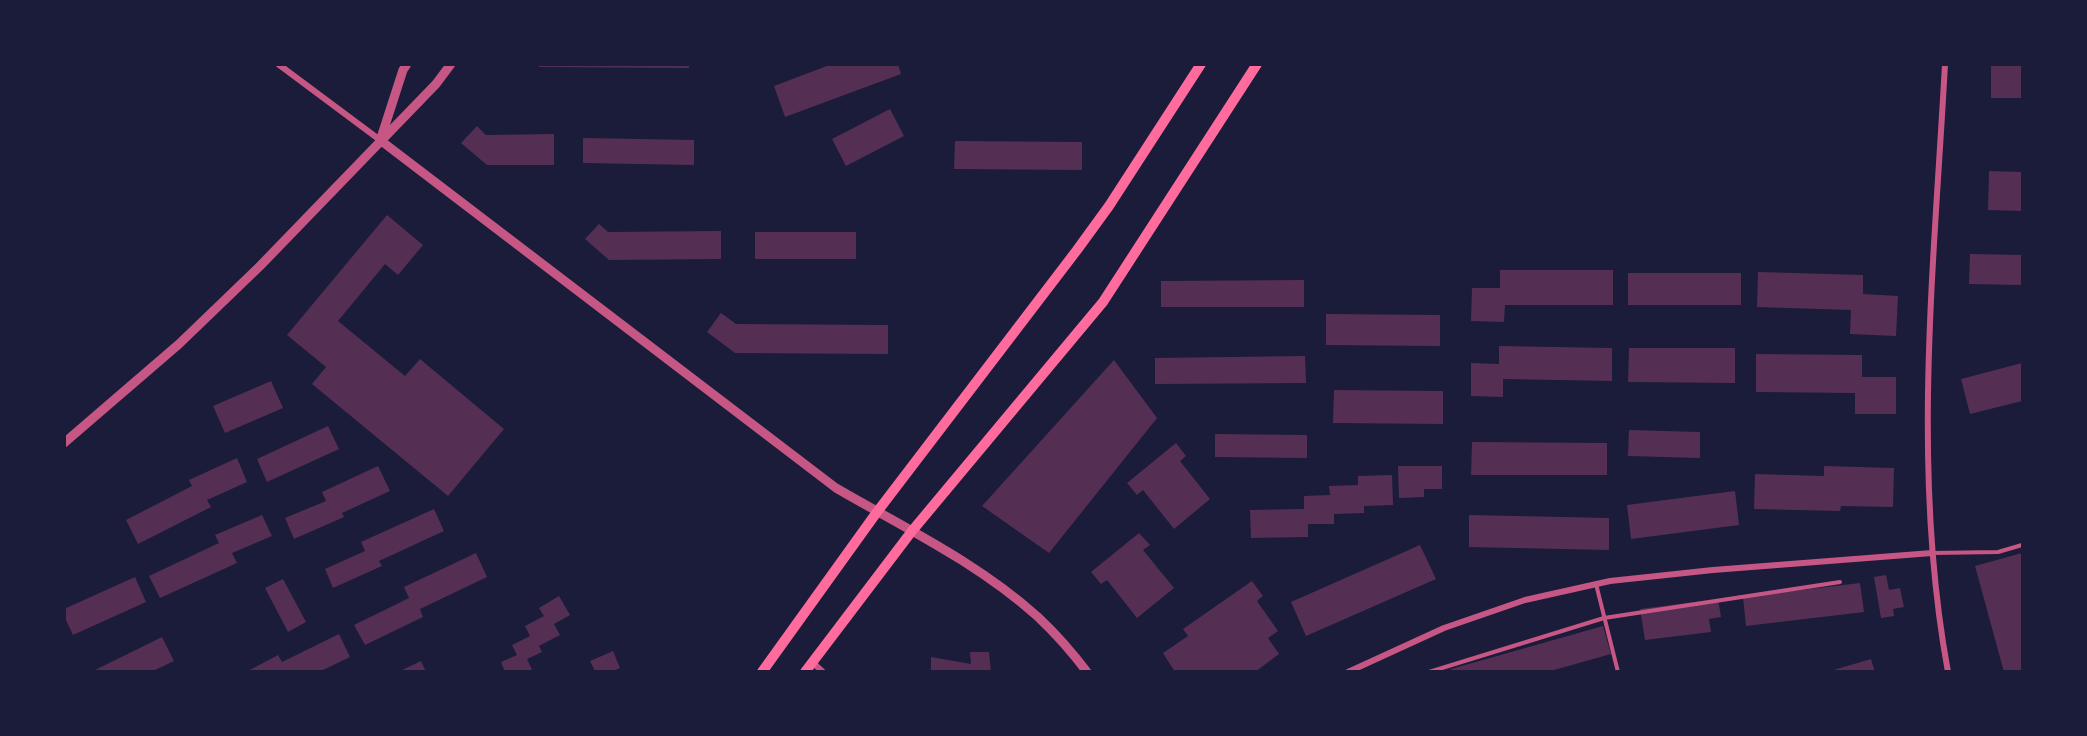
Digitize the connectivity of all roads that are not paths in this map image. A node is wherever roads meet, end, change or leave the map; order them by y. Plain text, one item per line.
1 (278, 64) edge
2 (407, 64) edge
3 (451, 64) edge
4 (1201, 64) edge
5 (1257, 64) edge
6 (1945, 64) edge
7 (380, 140) junction
8 (64, 443) edge
9 (877, 512) junction
10 (912, 531) junction
11 (2022, 546) edge
12 (1932, 553) junction
13 (1840, 582) dead end
14 (1596, 584) junction
15 (1604, 618) junction
16 (812, 662) junction
17 (762, 672) edge
18 (805, 672) edge
19 (823, 672) edge
20 (1088, 672) edge
21 (1348, 672) edge
22 (1429, 672) edge
23 (1618, 672) edge
24 (1948, 672) edge

1 - 7 street
2 - 7 street
3 - 7 street
4 - 9 main road
5 - 10 main road
6 - 12 street
7 - 8 street
7 - 9 street
9 - 10 street
9 - 17 main road
10 - 16 main road
10 - 20 street
11 - 12 lane
12 - 14 street
12 - 24 street
13 - 15 lane
14 - 15 lane
14 - 21 street
15 - 22 lane
15 - 23 lane
16 - 18 main road
16 - 19 street

